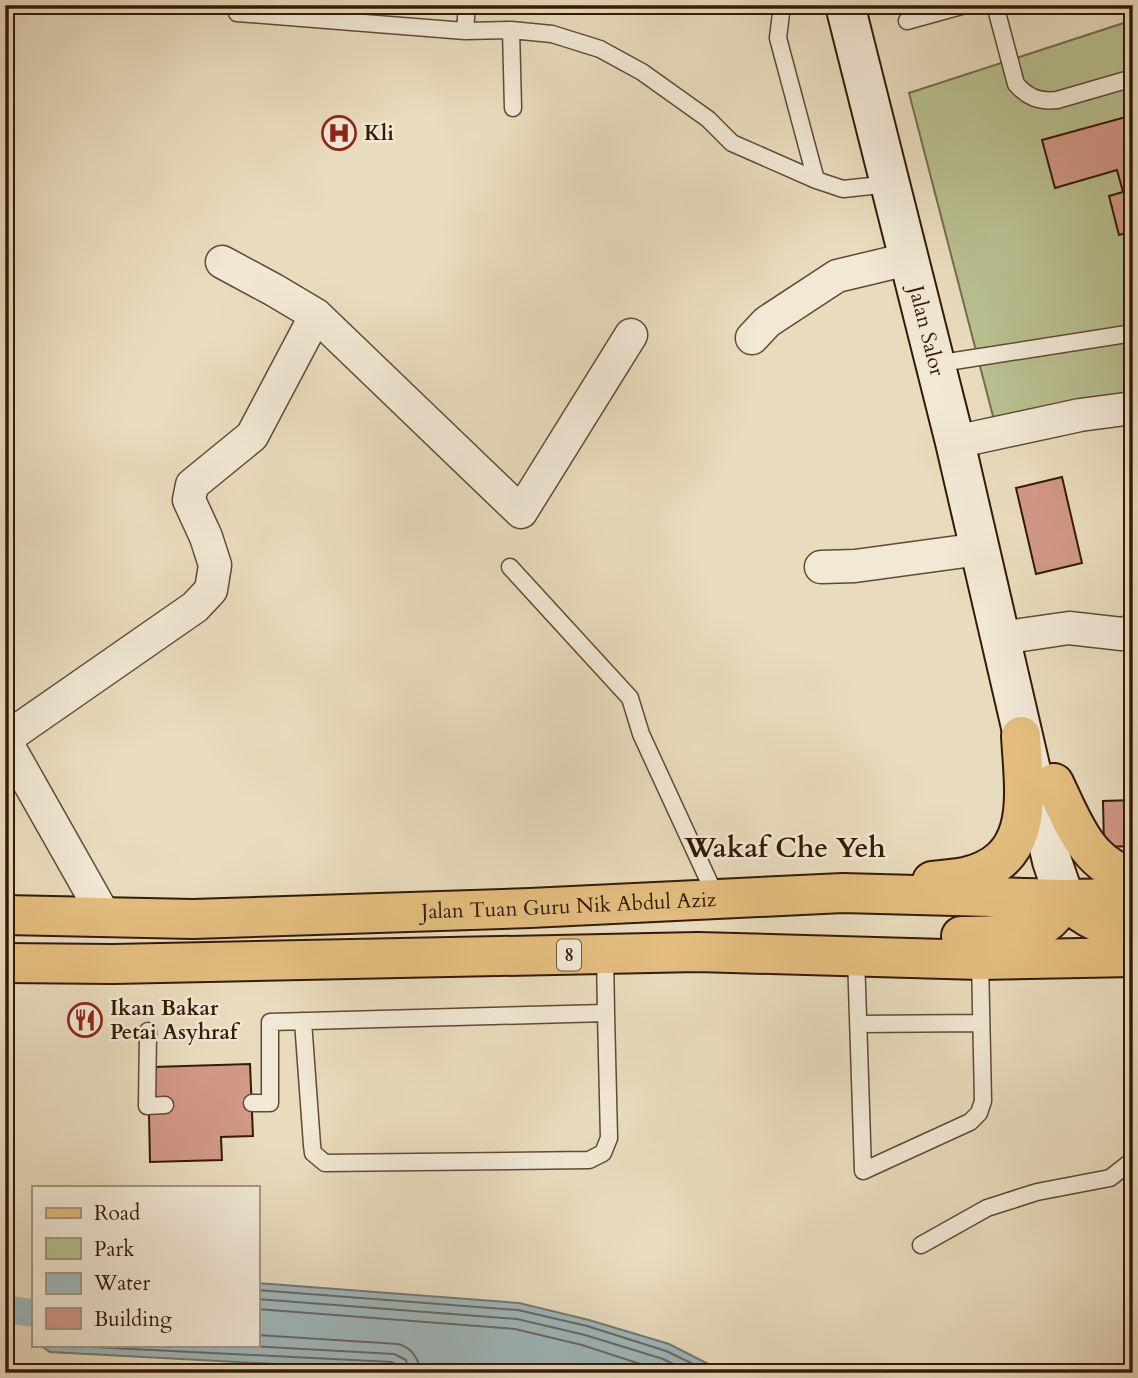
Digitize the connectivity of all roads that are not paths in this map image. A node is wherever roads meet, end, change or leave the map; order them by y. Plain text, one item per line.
1 (467, 5) edge
2 (782, 5) edge
3 (845, 5) edge
4 (965, 5) edge
5 (995, 5) edge
6 (237, 13) dead end
7 (907, 21) dead end
8 (511, 30) junction
9 (465, 31) junction
10 (1133, 78) edge
11 (513, 108) dead end
12 (816, 180) junction
13 (890, 184) junction
14 (908, 259) junction
15 (222, 262) dead end
16 (316, 315) junction
17 (1133, 333) edge
18 (631, 335) dead end
19 (752, 338) dead end
20 (935, 364) junction
21 (1133, 408) edge
22 (955, 442) junction
23 (980, 549) junction
24 (510, 567) dead end
25 (821, 567) dead end
26 (1133, 631) edge
27 (1004, 648) junction
28 (1021, 736) junction
29 (5, 739) edge
30 (1054, 783) junction
31 (1133, 877) edge
32 (843, 893) junction
33 (1133, 898) edge
34 (1065, 899) junction
35 (718, 900) junction
36 (5, 915) edge
37 (105, 917) junction
38 (1133, 929) edge
39 (698, 952) junction
40 (605, 954) junction
41 (856, 956) junction
42 (1133, 957) edge
43 (980, 960) junction
44 (5, 962) edge
45 (606, 1013) junction
46 (303, 1021) junction
47 (981, 1023) junction
48 (858, 1024) junction
49 (148, 1031) dead end
50 (252, 1103) dead end
51 (165, 1105) dead end
52 (1133, 1160) edge
53 (921, 1245) dead end

1 - 9 lane
2 - 12 lane
3 - 13 main road, Jalan Salor
4 - 7 lane
5 - 10 lane
6 - 9 lane
8 - 9 lane
8 - 11 lane
8 - 12 lane
12 - 13 lane
13 - 14 main road, Jalan Salor
14 - 19 street
14 - 20 main road, Jalan Salor
15 - 16 street
16 - 18 street
16 - 29 street
17 - 20 lane
20 - 22 main road, Jalan Salor
21 - 22 street
22 - 23 main road, Jalan Salor
23 - 25 street
23 - 27 main road, Jalan Salor
24 - 35 lane
26 - 27 street
27 - 28 main road, Jalan Salor
27 - 30 main road, Jalan Salor
28 - 32 main road
28 - 34 main road, Jalan Salor
29 - 37 street
30 - 31 main road
30 - 34 main road, Jalan Salor
32 - 34 main road, Jalan Tuan Guru Nik Abdul Aziz
32 - 35 main road, Jalan Tuan Guru Nik Abdul Aziz
33 - 34 main road, Jalan Tuan Guru Nik Abdul Aziz
34 - 38 main road
34 - 39 main road
35 - 37 main road, Jalan Tuan Guru Nik Abdul Aziz
36 - 37 main road, Jalan Tuan Guru Nik Abdul Aziz
39 - 40 main road, 8
39 - 41 main road, 8
40 - 44 main road, 8
40 - 45 lane
41 - 43 main road, 8
41 - 48 lane
42 - 43 main road, 8
43 - 47 lane
45 - 46 lane
45 - 46 lane
46 - 50 lane
47 - 48 lane
47 - 48 lane
49 - 51 lane
52 - 53 lane

